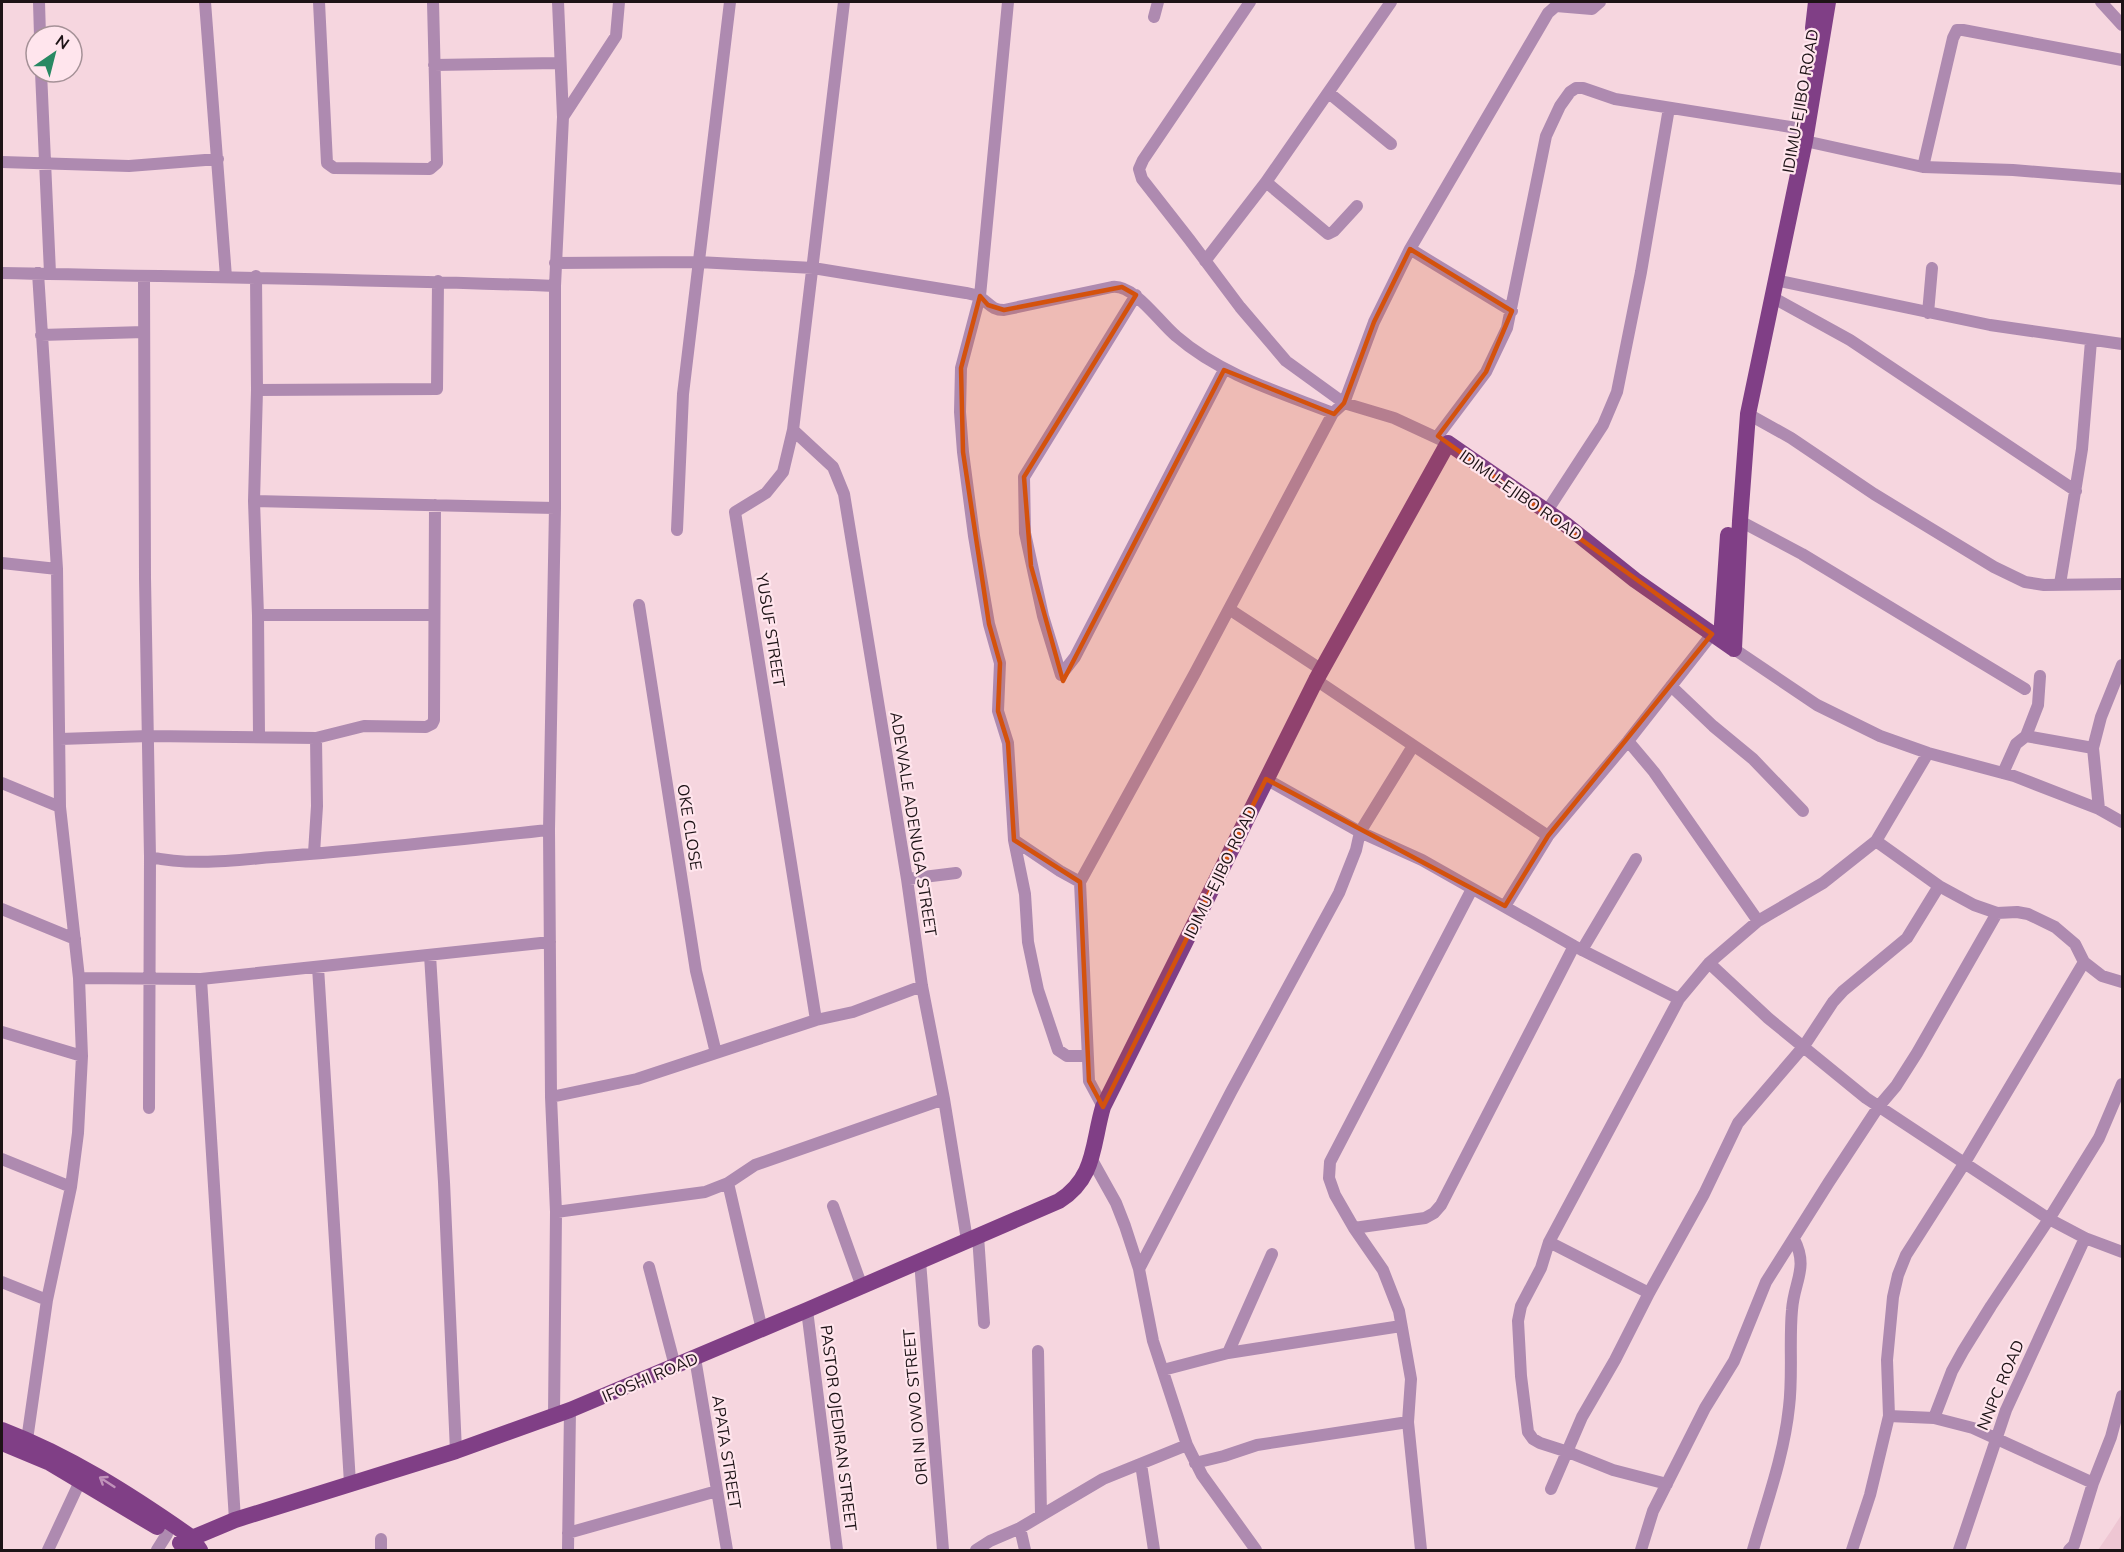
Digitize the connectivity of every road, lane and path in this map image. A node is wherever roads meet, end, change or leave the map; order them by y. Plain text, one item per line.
1 (39, 2) edge
2 (205, 2) edge
3 (319, 2) edge
4 (433, 2) edge
5 (558, 2) edge
6 (620, 2) edge
7 (730, 2) edge
8 (844, 2) edge
9 (1008, 2) edge
10 (1158, 2) edge
11 (1250, 2) edge
12 (1391, 2) edge
13 (1600, 2) edge
14 (1816, 2) edge
15 (1828, 2) edge
16 (2101, 2) edge
17 (1154, 17) dead end
18 (40, 24) edge
19 (2122, 25) edge
20 (2122, 60) edge
21 (560, 63) junction
22 (434, 65) junction
23 (41, 84) edge
24 (1329, 93) junction
25 (1669, 108) junction
26 (563, 117) junction
27 (1801, 135) junction
28 (1391, 144) dead end
29 (219, 159) junction
30 (2, 162) edge
31 (44, 163) junction
32 (1923, 167) junction
33 (2122, 179) edge
34 (1266, 182) junction
35 (1357, 206) dead end
36 (1410, 249) junction
37 (1206, 261) junction
38 (698, 262) junction
39 (555, 263) junction
40 (813, 268) junction
41 (1932, 268) dead end
42 (2, 273) edge
43 (44, 273) junction
44 (256, 276) junction
45 (144, 277) junction
46 (226, 277) junction
47 (1775, 280) junction
48 (438, 281) junction
49 (555, 286) junction
50 (1136, 295) junction
51 (980, 296) junction
52 (1772, 297) junction
53 (1512, 311) junction
54 (1928, 313) junction
55 (1760, 324) junction
56 (144, 332) junction
57 (41, 335) junction
58 (2091, 341) junction
59 (2122, 344) edge
60 (1224, 370) junction
61 (257, 390) junction
62 (1344, 403) junction
63 (1333, 413) junction
64 (1748, 414) junction
65 (793, 430) junction
66 (1742, 435) junction
67 (1442, 440) junction
68 (2076, 491) junction
69 (254, 501) junction
70 (435, 505) junction
71 (555, 508) junction
72 (1547, 511) junction
73 (1740, 521) junction
74 (677, 530) dead end
75 (2, 563) edge
76 (57, 569) junction
77 (2060, 584) junction
78 (2122, 584) edge
79 (639, 605) dead end
80 (1229, 609) junction
81 (258, 615) junction
82 (434, 615) junction
83 (1722, 640) junction
84 (2122, 665) edge
85 (1319, 675) junction
86 (2040, 676) dead end
87 (1671, 686) junction
88 (2025, 689) dead end
89 (149, 736) junction
90 (259, 736) junction
91 (2026, 736) junction
92 (316, 738) junction
93 (60, 739) junction
94 (1628, 741) junction
95 (1413, 746) junction
96 (2093, 748) junction
97 (1928, 753) junction
98 (2003, 773) junction
99 (1266, 779) junction
100 (2, 783) edge
101 (60, 807) junction
102 (2099, 809) junction
103 (1803, 811) dead end
104 (2122, 822) edge
105 (549, 830) junction
106 (1360, 832) junction
107 (1548, 837) junction
108 (1014, 840) junction
109 (1876, 841) junction
110 (314, 853) junction
111 (150, 857) junction
112 (1636, 859) dead end
113 (956, 873) dead end
114 (907, 879) junction
115 (1080, 882) junction
116 (1939, 886) junction
117 (1472, 889) junction
118 (1505, 906) junction
119 (2, 909) edge
120 (1997, 914) junction
121 (1758, 921) junction
122 (75, 939) junction
123 (550, 942) junction
124 (1578, 948) junction
125 (430, 955) junction
126 (2084, 962) junction
127 (1709, 963) junction
128 (318, 967) junction
129 (79, 978) junction
130 (151, 979) junction
131 (201, 980) junction
132 (2122, 982) edge
133 (922, 986) junction
134 (1679, 999) junction
135 (816, 1020) junction
136 (2, 1032) edge
137 (1804, 1046) junction
138 (716, 1053) junction
139 (82, 1056) junction
140 (1088, 1056) junction
141 (2122, 1084) edge
142 (551, 1097) junction
143 (944, 1099) junction
144 (1879, 1106) junction
145 (1104, 1107) junction
146 (149, 1108) dead end
147 (2, 1159) edge
148 (1092, 1160) junction
149 (1964, 1164) junction
150 (728, 1183) junction
151 (71, 1187) junction
152 (833, 1206) dead end
153 (556, 1212) junction
154 (2049, 1219) junction
155 (1354, 1228) junction
156 (973, 1238) junction
157 (2085, 1238) junction
158 (1794, 1239) junction
159 (1549, 1242) junction
160 (2122, 1252) edge
161 (1272, 1254) dead end
162 (920, 1262) junction
163 (650, 1267) dead end
164 (1139, 1269) junction
165 (2, 1282) edge
166 (862, 1287) junction
167 (1649, 1293) junction
168 (47, 1300) junction
169 (807, 1310) junction
170 (984, 1323) dead end
171 (1401, 1326) junction
172 (762, 1330) junction
173 (1038, 1351) dead end
174 (1228, 1353) junction
175 (695, 1358) junction
176 (675, 1366) junction
177 (1163, 1370) junction
178 (2122, 1396) edge
179 (570, 1410) junction
180 (554, 1416) junction
181 (1889, 1416) junction
182 (1934, 1418) junction
183 (1408, 1422) junction
184 (2, 1430) edge
185 (1996, 1437) junction
186 (27, 1440) junction
187 (2, 1443) edge
188 (1187, 1445) junction
189 (456, 1451) junction
190 (1568, 1452) junction
191 (1195, 1463) junction
192 (1141, 1464) junction
193 (83, 1475) junction
194 (2093, 1483) junction
195 (350, 1484) junction
196 (1667, 1484) junction
197 (1551, 1489) dead end
198 (717, 1491) junction
199 (1041, 1515) junction
200 (235, 1520) junction
201 (1020, 1528) junction
202 (568, 1533) junction
203 (184, 1543) edge
204 (48, 1551) edge
205 (157, 1551) edge
206 (568, 1551) edge
207 (727, 1551) edge
208 (837, 1551) edge
209 (943, 1551) edge
210 (976, 1551) edge
211 (1025, 1551) edge
212 (1154, 1551) edge
213 (1256, 1551) edge
214 (1421, 1551) edge
215 (1641, 1551) edge
216 (1753, 1551) edge
217 (1852, 1551) edge
218 (1959, 1551) edge
219 (2069, 1551) edge

1 - 18 street
2 - 29 street
3 - 22 street
4 - 22 street
5 - 21 street
6 - 26 street
7 - 38 street
8 - 40 street, YUSUF STREET
9 - 51 street
10 - 17 street
11 - 37 street
12 - 24 street
13 - 36 street
14 - 27 main road, IDIMU-EJIBO ROAD
15 - 27 main road, IDIMU-EJIBO ROAD
16 - 19 street
20 - 32 street
21 - 22 street
21 - 26 street
23 - 31 street
24 - 28 street
24 - 34 street
25 - 27 street
25 - 53 street
25 - 72 street
26 - 39 street
27 - 32 street
27 - 47 main road, IDIMU-EJIBO ROAD
27 - 55 main road, IDIMU-EJIBO ROAD
29 - 31 street
29 - 46 street
30 - 31 street
31 - 43 street
32 - 33 street
34 - 35 street
34 - 37 street
36 - 53 street
36 - 62 street
37 - 62 street
38 - 39 street
38 - 40 street
38 - 74 street
39 - 49 street
40 - 51 street
40 - 65 street, YUSUF STREET
41 - 54 street
42 - 43 street
43 - 45 street
43 - 57 street
44 - 46 street
44 - 48 street
44 - 61 street
45 - 46 street
45 - 56 street
47 - 52 main road, IDIMU-EJIBO ROAD
47 - 54 street
48 - 49 street
48 - 61 street
49 - 71 street
50 - 51 street
50 - 60 street
50 - 60 street
51 - 108 street
52 - 55 main road, IDIMU-EJIBO ROAD
52 - 68 street
53 - 67 street
54 - 58 street
55 - 64 main road, IDIMU-EJIBO ROAD
55 - 66 main road, IDIMU-EJIBO ROAD
56 - 57 street
56 - 89 street
57 - 76 street
58 - 59 street
58 - 68 street
60 - 63 street
61 - 69 street
62 - 63 street
62 - 67 street
63 - 80 street
64 - 66 main road, IDIMU-EJIBO ROAD
64 - 77 street
65 - 114 street, ADEWALE ADENUGA STREET
65 - 135 street, YUSUF STREET
66 - 73 main road, IDIMU-EJIBO ROAD
66 - 83 main road, IDIMU-EJIBO ROAD
67 - 72 main road, IDIMU-EJIBO ROAD
67 - 85 main road, IDIMU-EJIBO ROAD
68 - 77 street
69 - 70 street
69 - 81 street
70 - 71 street
70 - 82 street
71 - 105 street
72 - 83 main road, IDIMU-EJIBO ROAD
73 - 83 main road, IDIMU-EJIBO ROAD
73 - 88 street
75 - 76 street
76 - 93 street
77 - 78 street
79 - 138 street, OKE CLOSE
80 - 85 street
80 - 115 street
81 - 82 street
81 - 90 street
82 - 92 street
83 - 87 street
83 - 97 street
84 - 96 street
85 - 95 street
85 - 99 main road, IDIMU-EJIBO ROAD
86 - 91 street
87 - 94 street
87 - 103 street
89 - 90 street
89 - 93 street
89 - 111 street
90 - 92 street
91 - 96 street
91 - 98 street
92 - 110 street
93 - 101 street
94 - 107 street
94 - 121 street
95 - 106 street
95 - 107 street
96 - 102 street
97 - 98 street
97 - 109 street
98 - 102 street
99 - 106 street
99 - 145 main road, IDIMU-EJIBO ROAD
100 - 101 street
101 - 122 street
102 - 104 street
105 - 110 street
105 - 123 street
106 - 117 street
106 - 164 street
107 - 118 street
108 - 115 street
108 - 140 street
109 - 116 street
109 - 121 street
110 - 111 street
111 - 130 street
112 - 124 street
113 - 114 street
114 - 133 street, ADEWALE ADENUGA STREET
115 - 140 street
116 - 120 street
116 - 137 street
117 - 118 street
117 - 155 street
118 - 124 street
119 - 122 street
120 - 126 street
120 - 144 street
121 - 127 street
122 - 129 street
123 - 125 street
123 - 142 street
124 - 134 street
124 - 155 street
125 - 128 street
125 - 189 street
126 - 132 street
126 - 149 street
127 - 134 street
127 - 137 street
128 - 131 street
128 - 195 street
129 - 130 street
129 - 139 street
130 - 131 street
130 - 146 street
131 - 200 street
133 - 135 street
133 - 143 street, ADEWALE ADENUGA STREET
134 - 159 street
135 - 138 street
136 - 139 street
137 - 144 street
137 - 167 street
138 - 142 street
139 - 151 street
140 - 145 street
141 - 154 street
142 - 153 street
143 - 150 street
143 - 156 street, ADEWALE ADENUGA STREET
144 - 149 street
144 - 158 street
145 - 148 main road, IDIMU-EJIBO ROAD
147 - 151 street
148 - 156 main road, IFOSHI ROAD
148 - 164 street
149 - 154 street
149 - 181 street
150 - 153 street
150 - 172 street
151 - 168 street
152 - 166 street
153 - 180 street
154 - 157 street
154 - 182 street
155 - 171 street
156 - 162 main road, IFOSHI ROAD
156 - 170 street, ADEWALE ADENUGA STREET
157 - 160 street
157 - 185 street, NNPC ROAD
158 - 196 street
158 - 216 street
159 - 167 street
159 - 190 street
161 - 174 street
162 - 166 main road, IFOSHI ROAD
162 - 209 street, ORI NI OWO STREET
163 - 176 street
164 - 177 street
165 - 168 street
166 - 169 main road, IFOSHI ROAD
167 - 190 street
168 - 186 street
169 - 172 main road, IFOSHI ROAD
169 - 208 street, PASTOR OJEDIRAN STREET
171 - 174 street
171 - 183 street
172 - 175 main road, IFOSHI ROAD
173 - 199 street
174 - 177 street
175 - 176 main road, IFOSHI ROAD
175 - 198 street, APATA STREET
176 - 179 main road, IFOSHI ROAD
177 - 188 street
178 - 194 street
179 - 180 main road, IFOSHI ROAD
179 - 202 street
180 - 189 main road, IFOSHI ROAD
181 - 182 street
181 - 217 street
182 - 185 street
183 - 191 street
183 - 214 street
184 - 186 main road
185 - 194 street
185 - 218 street, NNPC ROAD
186 - 193 main road
187 - 193 main road
188 - 191 street
188 - 192 street
189 - 195 main road, IFOSHI ROAD
190 - 196 street
190 - 197 street
191 - 213 street
192 - 199 street
192 - 212 street
203 -> 193 main road
193 - 203 main road
193 - 204 street
194 - 219 street
195 - 200 main road, IFOSHI ROAD
196 - 215 street
198 - 202 street
198 - 207 street, APATA STREET
199 - 201 street
200 - 203 main road, IFOSHI ROAD
201 - 210 street
201 - 211 street
202 - 206 street
203 - 205 street

